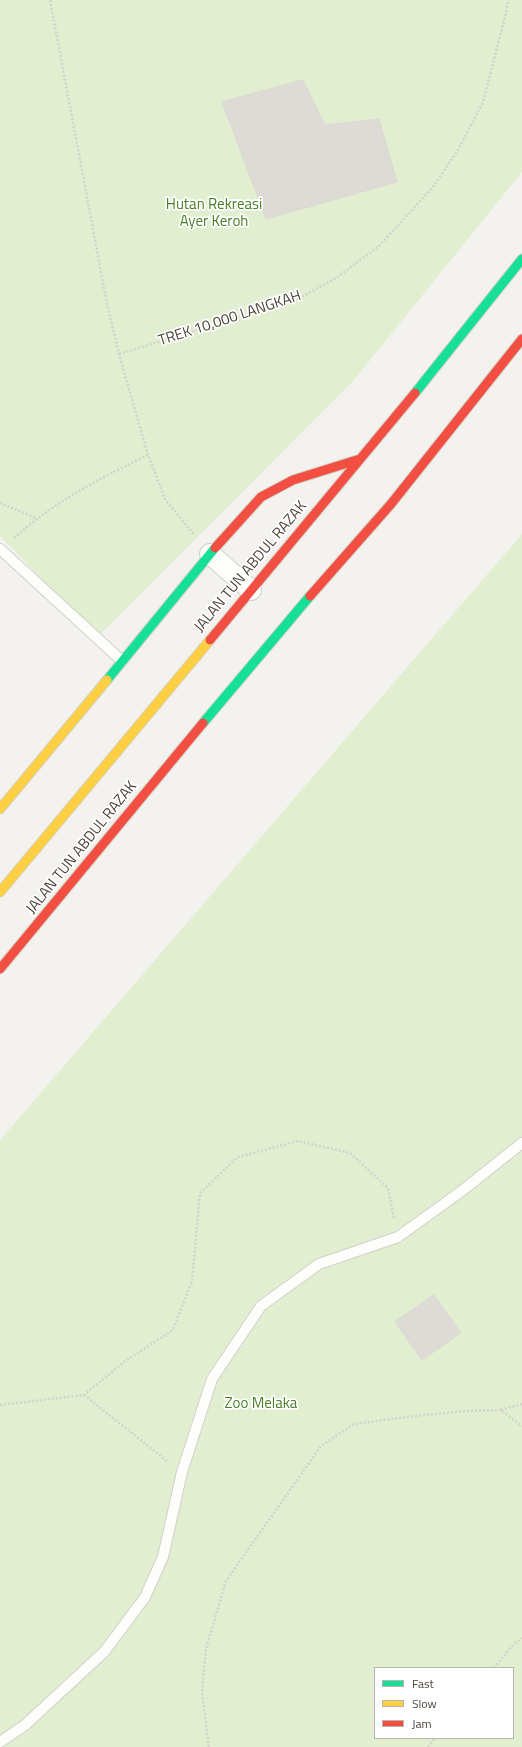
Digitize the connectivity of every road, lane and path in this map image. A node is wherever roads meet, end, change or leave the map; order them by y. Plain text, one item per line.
1 (50, 0) edge
2 (508, 0) edge
3 (522, 259) edge
4 (522, 339) edge
5 (119, 354) junction
6 (148, 455) junction
7 (360, 459) junction
8 (0, 503) edge
9 (36, 518) junction
10 (0, 550) edge
11 (210, 554) junction
12 (251, 590) junction
13 (122, 661) junction
14 (0, 809) edge
15 (0, 892) edge
16 (0, 969) edge
17 (522, 1143) edge
18 (398, 1237) junction
19 (84, 1396) junction
20 (522, 1404) edge
21 (0, 1405) edge
22 (501, 1410) junction
23 (522, 1426) edge
24 (182, 1472) junction
25 (522, 1638) edge
26 (495, 1667) edge
27 (434, 1739) edge
28 (0, 1742) edge
29 (209, 1747) edge
30 (428, 1747) edge

1 - 5 path
2 - 5 path, TREK 10,000 LANGKAH
3 - 7 main road, JALAN TUN ABDUL RAZAK
4 - 16 main road, JALAN TUN ABDUL RAZAK
5 - 6 path
6 - 9 path
6 - 11 path
7 - 11 main road
7 - 12 main road, JALAN TUN ABDUL RAZAK
8 - 9 path
9 - 10 path
10 - 13 lane
11 - 12 street
11 - 13 main road
12 - 15 main road, JALAN TUN ABDUL RAZAK
13 - 14 main road
17 - 18 lane
18 - 19 path
18 - 24 lane
19 - 21 path
19 - 24 path
20 - 22 path
22 - 23 path
22 - 29 path
24 - 28 lane
25 - 26 path
27 - 30 path

